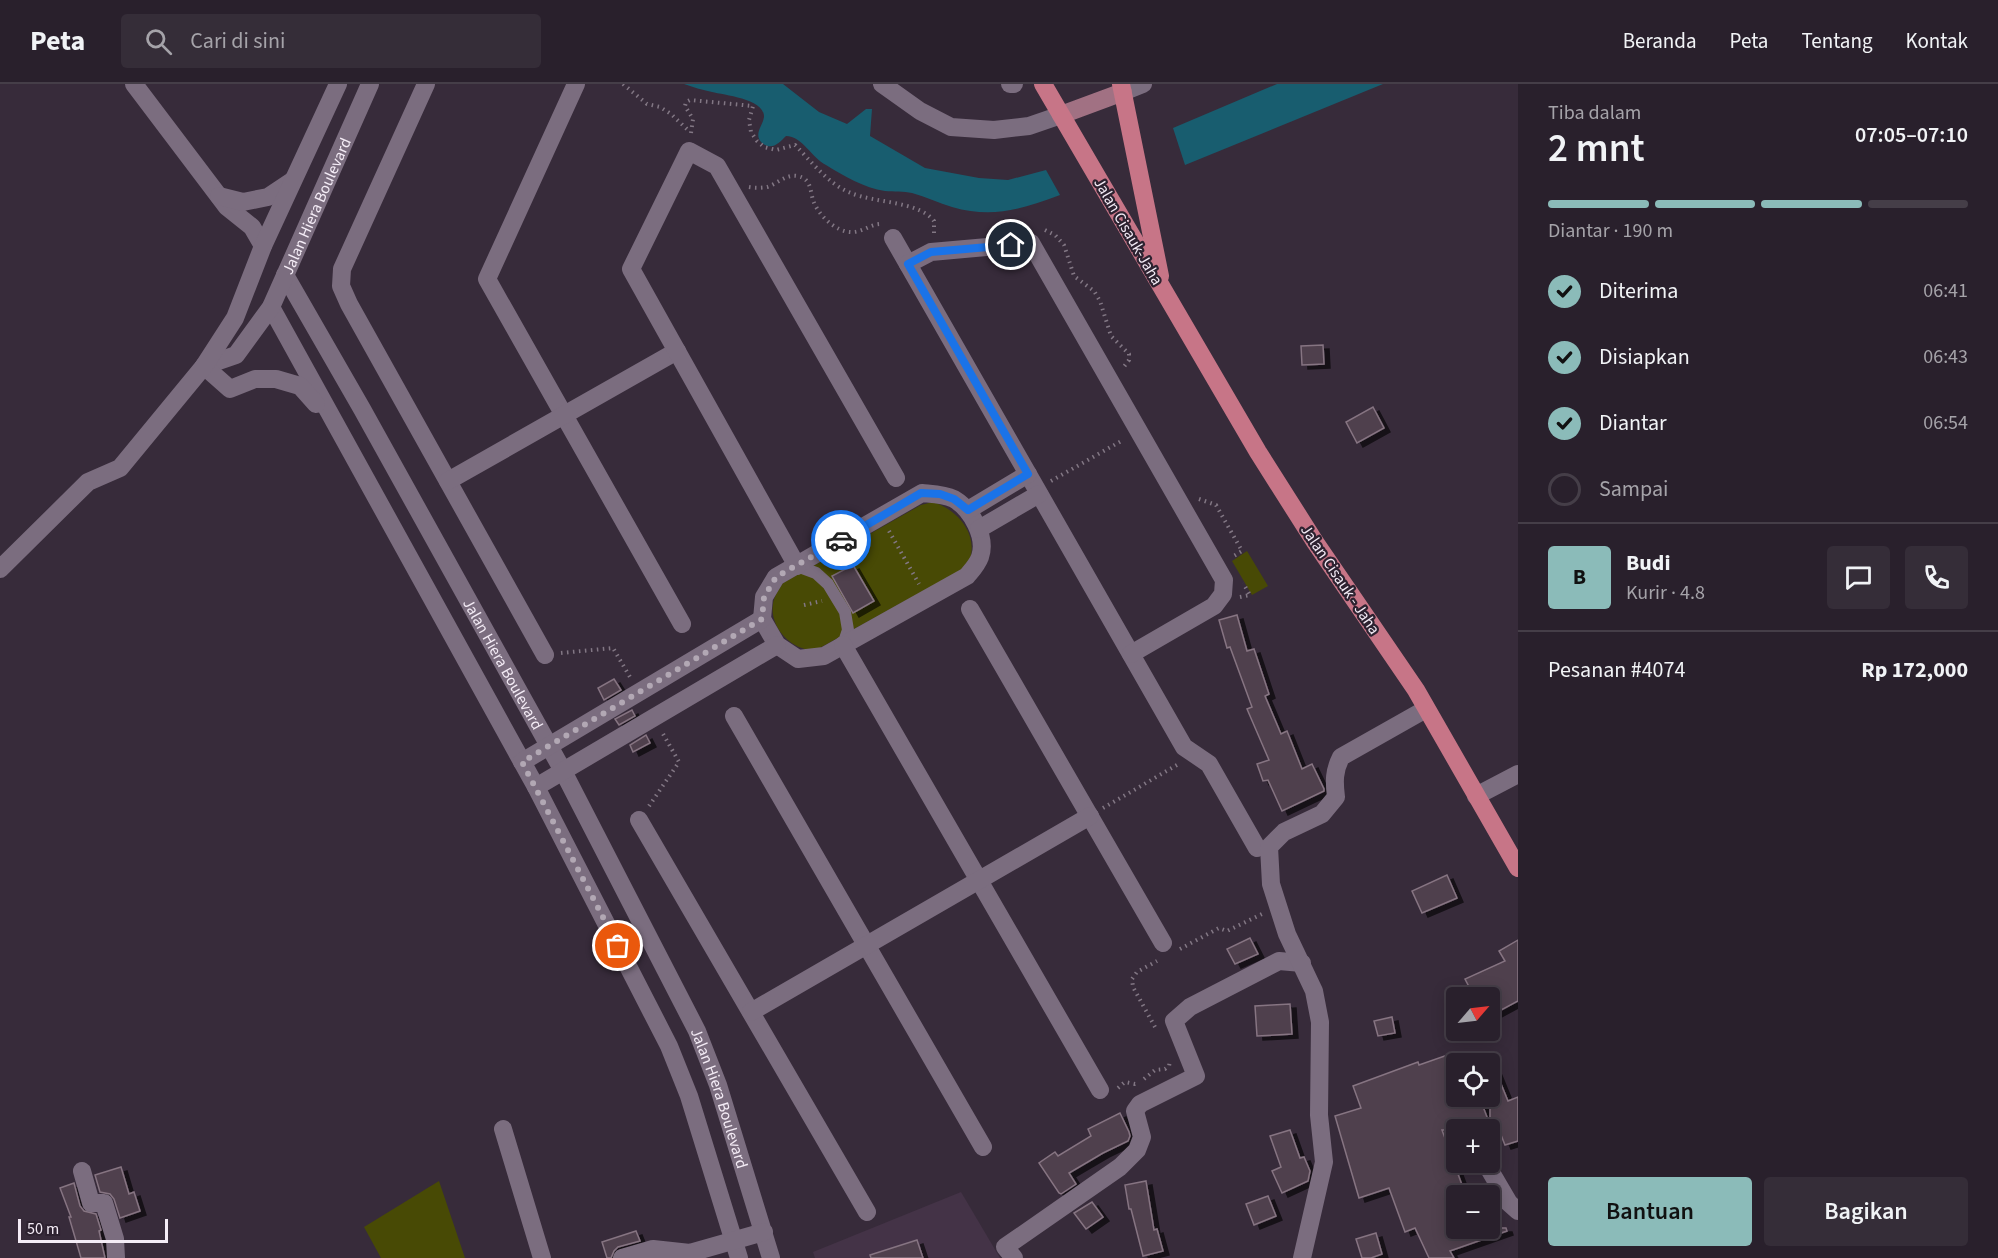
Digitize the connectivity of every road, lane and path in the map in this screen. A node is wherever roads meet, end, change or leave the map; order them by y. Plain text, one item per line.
1 (134, 84) edge
2 (338, 84) edge
3 (370, 84) edge
4 (426, 84) edge
5 (576, 84) edge
6 (623, 84) edge
7 (882, 84) edge
8 (1043, 84) edge
9 (1143, 84) edge
10 (1122, 88) edge
11 (1061, 114) junction
12 (690, 142) junction
13 (293, 180) junction
14 (729, 186) junction
15 (219, 196) junction
16 (893, 238) joint
17 (1031, 243) junction
18 (263, 246) junction
19 (931, 252) junction
20 (256, 264) junction
21 (908, 264) junction
22 (285, 275) junction
23 (1163, 290) junction
24 (243, 296) junction
25 (271, 307) junction
26 (676, 351) junction
27 (204, 366) junction
28 (1108, 376) junction
29 (564, 415) junction
30 (337, 427) junction
31 (1139, 431) junction
32 (896, 478) dead end
33 (448, 482) junction
34 (1035, 486) junction
35 (968, 510) junction
36 (881, 517) junction
37 (979, 529) junction
38 (796, 566) junction
39 (0, 569) edge
40 (927, 598) junction
41 (970, 609) dead end
42 (762, 619) junction
43 (682, 624) dead end
44 (777, 645) junction
45 (843, 645) junction
46 (1131, 654) junction
47 (545, 655) joint
48 (639, 692) junction
49 (1426, 709) junction
50 (734, 716) dead end
51 (654, 718) junction
52 (549, 746) junction
53 (1196, 754) junction
54 (522, 762) junction
55 (563, 771) junction
56 (1518, 774) edge
57 (536, 787) junction
58 (1476, 796) junction
59 (1090, 816) junction
60 (639, 820) joint
61 (1257, 848) dead end
62 (1518, 868) edge
63 (978, 880) junction
64 (1267, 912) dead end
65 (866, 945) junction
66 (1167, 948) junction
67 (1302, 963) junction
68 (751, 1012) junction
69 (1159, 1037) dead end
70 (1170, 1059) dead end
71 (1100, 1090) joint
72 (503, 1129) dead end
73 (982, 1147) dead end
74 (82, 1171) dead end
75 (1491, 1173) edge
76 (1518, 1211) edge
77 (867, 1212) dead end
78 (764, 1232) junction
79 (736, 1249) edge
80 (688, 1256) edge
81 (116, 1258) edge
82 (542, 1258) edge
83 (622, 1258) edge
84 (771, 1258) edge
85 (1014, 1258) edge
86 (1302, 1258) edge

1 - 15 street
2 - 13 street, Jalan Hiera Boulevard
3 - 22 street, Jalan Hiera Boulevard
4 - 33 street
5 - 29 street
6 - 12 path
7 - 11 street
8 - 11 main road, Jalan Cisauk-Jaha
9 - 10 street
10 - 11 main road
10 - 23 main road, Jalan Cisauk-Jaha
11 - 23 main road, Jalan Cisauk-Jaha
12 - 14 street
12 - 19 path
12 - 26 street
13 - 15 street
13 - 18 street, Jalan Hiera Boulevard
14 - 16 path
14 - 32 street
15 - 18 street
16 - 21 street
17 - 19 street
17 - 28 street
17 - 28 path
18 - 20 street, Jalan Hiera Boulevard
19 - 21 street
20 - 22 street
20 - 24 street, Jalan Hiera Boulevard
21 - 34 street
22 - 25 street
22 - 52 street, Jalan Hiera Boulevard
23 - 49 main road, Jalan Cisauk - Jaha
24 - 25 street
24 - 27 street, Jalan Hiera Boulevard
25 - 27 street
25 - 30 street, Jalan Hiera Boulevard
26 - 29 street
26 - 38 street
27 - 30 street
27 - 39 street, Jalan Hiera Boulevard
28 - 31 street
29 - 33 street
29 - 43 street
30 - 54 street, Jalan Hiera Boulevard
31 - 34 path
31 - 46 street
33 - 47 street
34 - 35 street
34 - 37 street
34 - 46 street
35 - 36 street
35 - 37 street
36 - 38 street
36 - 40 path
37 - 40 street
38 - 42 street
38 - 45 lane
40 - 45 street
41 - 59 street
42 - 44 street
42 - 48 street
44 - 45 street
44 - 51 street
45 - 63 street
46 - 53 street
47 - 48 path
48 - 51 street
48 - 52 street
49 - 58 main road, Jalan Cisauk - Jaha
49 - 67 street
50 - 65 street
51 - 55 street
51 - 60 path
52 - 54 street
52 - 55 street, Jalan Hiera Boulevard
53 - 59 path
53 - 61 street
54 - 57 street, Jalan Hiera Boulevard
55 - 57 street
55 - 78 street, Jalan Hiera Boulevard
56 - 58 street
57 - 79 street, Jalan Hiera Boulevard
58 - 62 main road, Jalan Cisauk - Jaha
59 - 63 street
59 - 66 street
60 - 68 street
63 - 65 street
63 - 71 street
64 - 66 path
65 - 68 street
65 - 73 street
66 - 69 path
67 - 85 street
67 - 86 street
68 - 77 street
70 - 71 path
72 - 82 street
74 - 81 street
75 - 76 street
78 - 79 street
78 - 84 street, Jalan Hiera Boulevard
79 - 80 street
80 - 83 street

